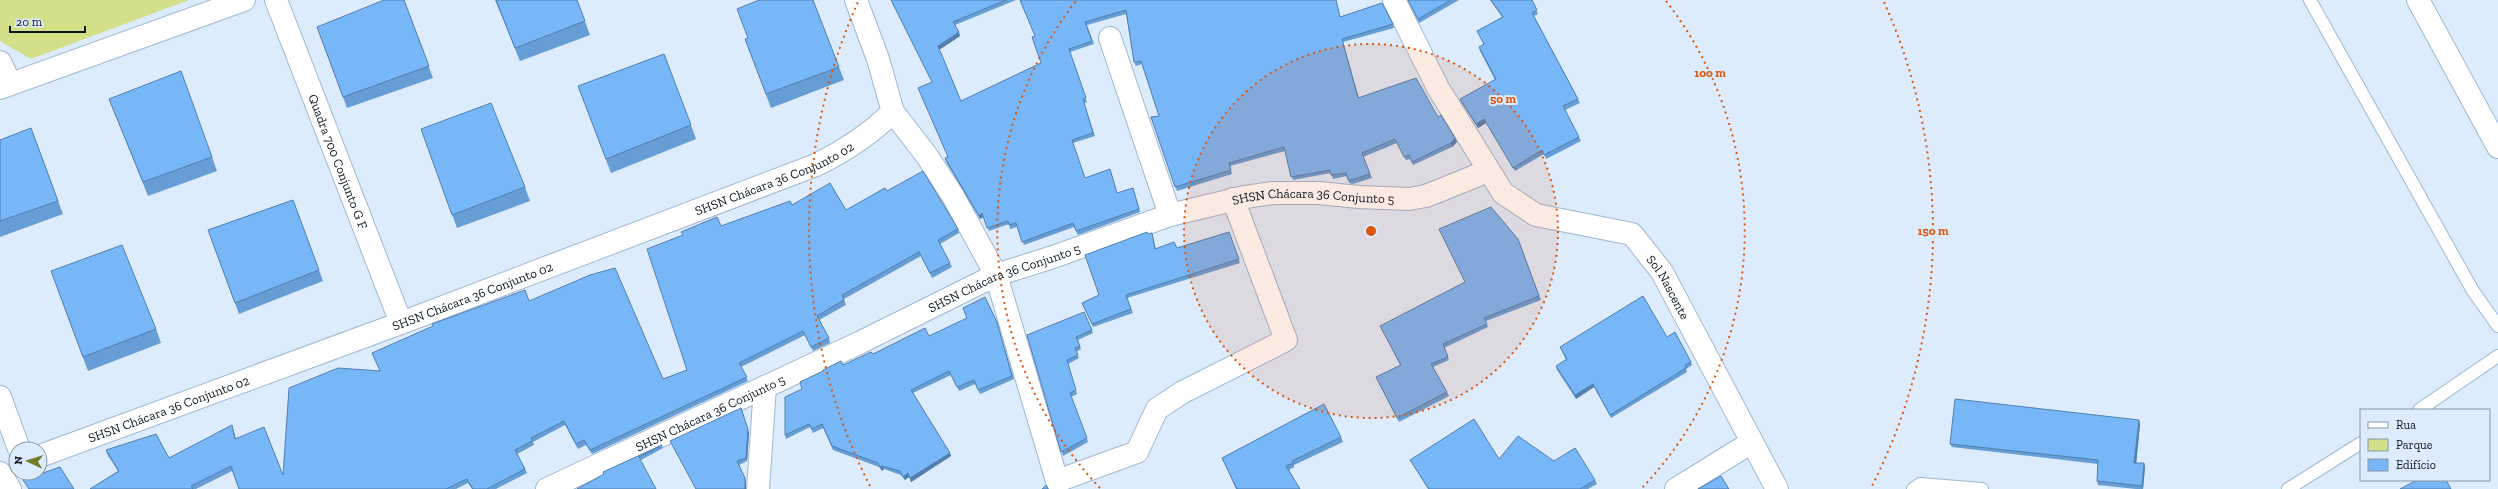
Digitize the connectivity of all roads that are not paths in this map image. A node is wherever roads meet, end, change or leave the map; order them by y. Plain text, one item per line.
1 (244, 0) edge
2 (276, 0) edge
3 (856, 0) edge
4 (1394, 0) edge
5 (2310, 0) edge
6 (2418, 0) edge
7 (1110, 38) dead end
8 (0, 62) edge
9 (5, 86) edge
10 (893, 112) junction
11 (2498, 147) edge
12 (1488, 171) junction
13 (1234, 199) junction
14 (1170, 215) junction
15 (996, 275) junction
16 (401, 323) junction
17 (2498, 326) edge
18 (2498, 356) edge
19 (765, 387) junction
20 (0, 397) edge
21 (2420, 409) edge
22 (16, 441) edge
23 (1752, 442) junction
24 (2360, 444) edge
25 (48, 453) edge
26 (0, 472) edge
27 (10, 489) edge
28 (547, 489) edge
29 (758, 489) edge
30 (1676, 489) edge
31 (1777, 489) edge
32 (1913, 489) edge
33 (1982, 489) edge
34 (2290, 489) edge

1 - 9 street
2 - 16 street, Quadra 700 Conjunto G F
3 - 10 street
4 - 12 street, Sol Nascente
5 - 17 lane
6 - 11 street
7 - 14 street
8 - 9 street
10 - 15 street
10 - 16 street, SHSN Chácara 36 Conjunto 02
12 - 13 street, SHSN Chácara 36 Conjunto 5
12 - 23 street, Sol Nascente
13 - 14 street, SHSN Chácara 36 Conjunto 5
13 - 15 street
14 - 15 street, SHSN Chácara 36 Conjunto 5
15 - 19 street, SHSN Chácara 36 Conjunto 5
16 - 25 street, SHSN Chácara 36 Conjunto 02
18 - 21 lane
19 - 28 street, SHSN Chácara 36 Conjunto 5
19 - 29 street
20 - 22 street
23 - 30 street
23 - 31 street, Sol Nascente
24 - 34 lane
26 - 27 street
32 - 33 lane

